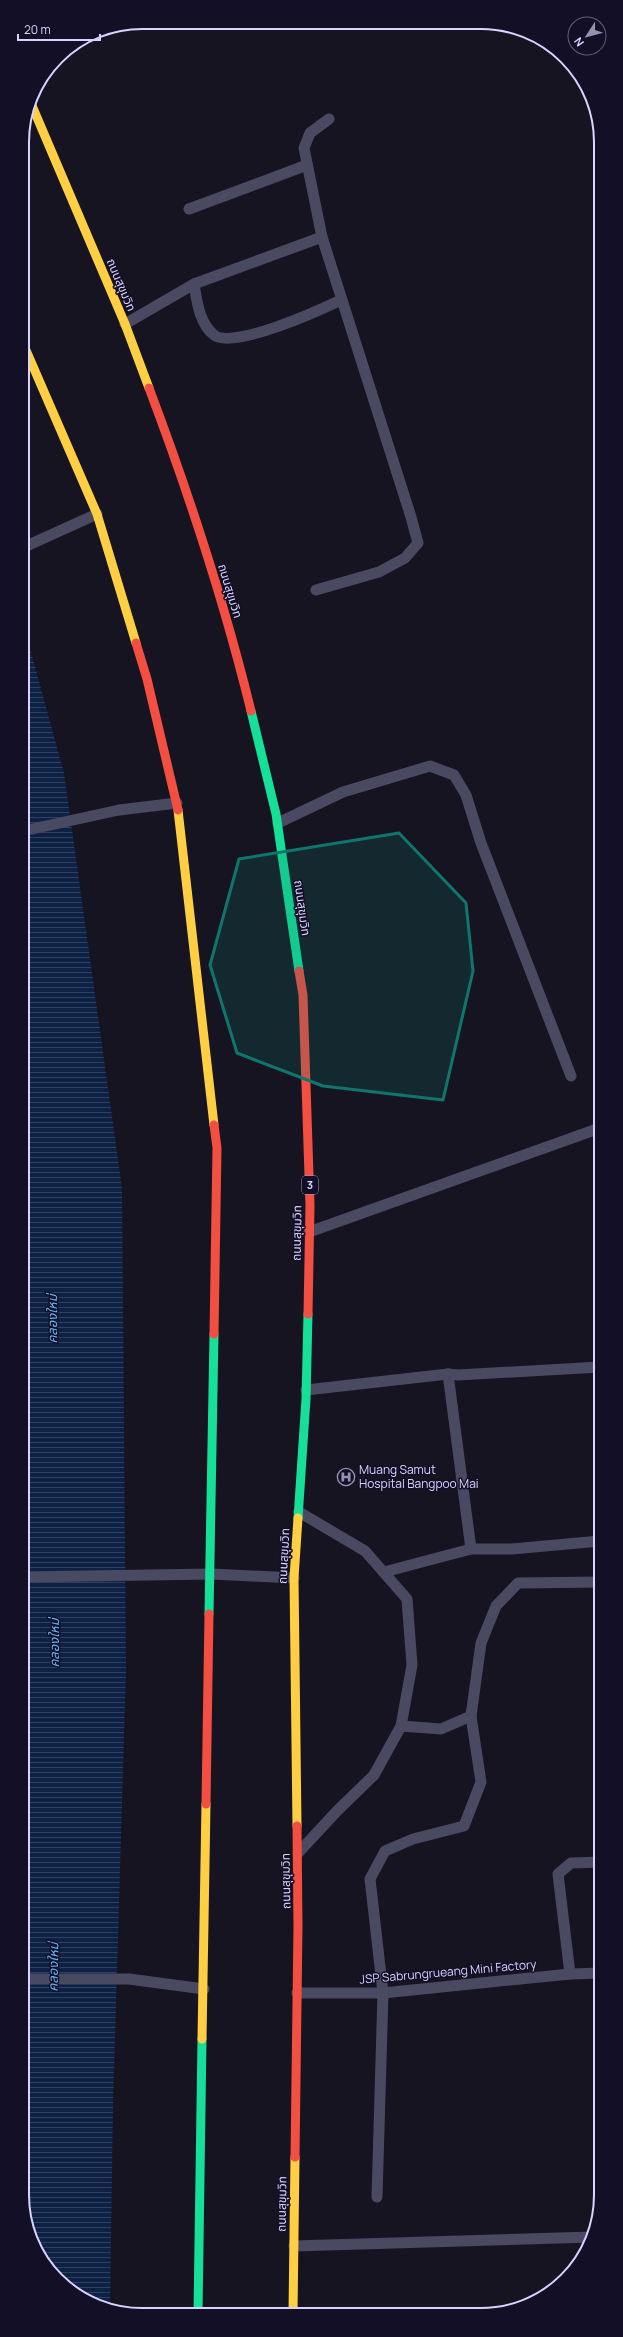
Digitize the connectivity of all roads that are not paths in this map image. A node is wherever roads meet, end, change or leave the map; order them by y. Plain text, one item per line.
1 (34, 110) edge
2 (329, 120) dead end
3 (307, 165) junction
4 (189, 209) dead end
5 (322, 237) junction
6 (194, 284) junction
7 (341, 300) junction
8 (125, 324) junction
9 (29, 357) edge
10 (97, 514) junction
11 (29, 545) edge
12 (316, 590) dead end
13 (177, 803) junction
14 (278, 823) junction
15 (29, 829) edge
16 (571, 1076) dead end
17 (594, 1130) edge
18 (309, 1232) junction
19 (594, 1367) edge
20 (448, 1374) junction
21 (306, 1390) junction
22 (299, 1512) junction
23 (594, 1542) edge
24 (471, 1549) junction
25 (384, 1572) junction
26 (212, 1574) junction
27 (29, 1577) edge
28 (294, 1578) junction
29 (594, 1582) edge
30 (471, 1716) junction
31 (401, 1726) junction
32 (297, 1854) junction
33 (594, 1862) edge
34 (594, 1973) edge
35 (570, 1974) junction
36 (29, 1979) edge
37 (204, 1989) junction
38 (297, 1993) junction
39 (383, 1993) junction
40 (377, 2197) dead end
41 (585, 2237) edge
42 (294, 2246) junction
43 (198, 2308) edge
44 (293, 2308) edge

1 - 8 highway, ถนนสุขุมวิท / 3
2 - 3 lane
3 - 4 lane
3 - 5 lane
5 - 6 lane
5 - 7 lane
6 - 7 lane
6 - 8 lane
7 - 12 lane
8 - 14 highway, ถนนสุขุมวิท / 3
9 - 10 highway
10 - 11 lane
10 - 13 highway
13 - 15 lane
13 - 26 highway
14 - 16 lane
14 - 18 highway, ถนนสุขุมวิท / 3
17 - 18 lane
18 - 21 highway, ถนนสุขุมวิท / 3
19 - 20 lane
20 - 21 lane
20 - 24 lane
21 - 22 highway, ถนนสุขุมวิท / 3
22 - 25 lane
22 - 28 highway, ถนนสุขุมวิท / 3
23 - 24 lane
24 - 25 lane
25 - 31 lane
26 - 27 lane
26 - 28 lane
26 - 37 highway
28 - 32 highway, ถนนสุขุมวิท / 3
29 - 30 lane
30 - 31 lane
30 - 39 lane
31 - 32 lane
32 - 38 highway, ถนนสุขุมวิท / 3
33 - 35 lane
34 - 35 lane, JSP Sabrungrueang Mini Factory
35 - 39 lane, JSP Sabrungrueang Mini Factory
36 - 37 lane
37 - 43 highway
38 - 39 lane, JSP Sabrungrueang Mini Factory
38 - 42 highway, ถนนสุขุมวิท / 3
39 - 40 lane
41 - 42 lane
42 - 44 highway, ถนนสุขุมวิท / 3

